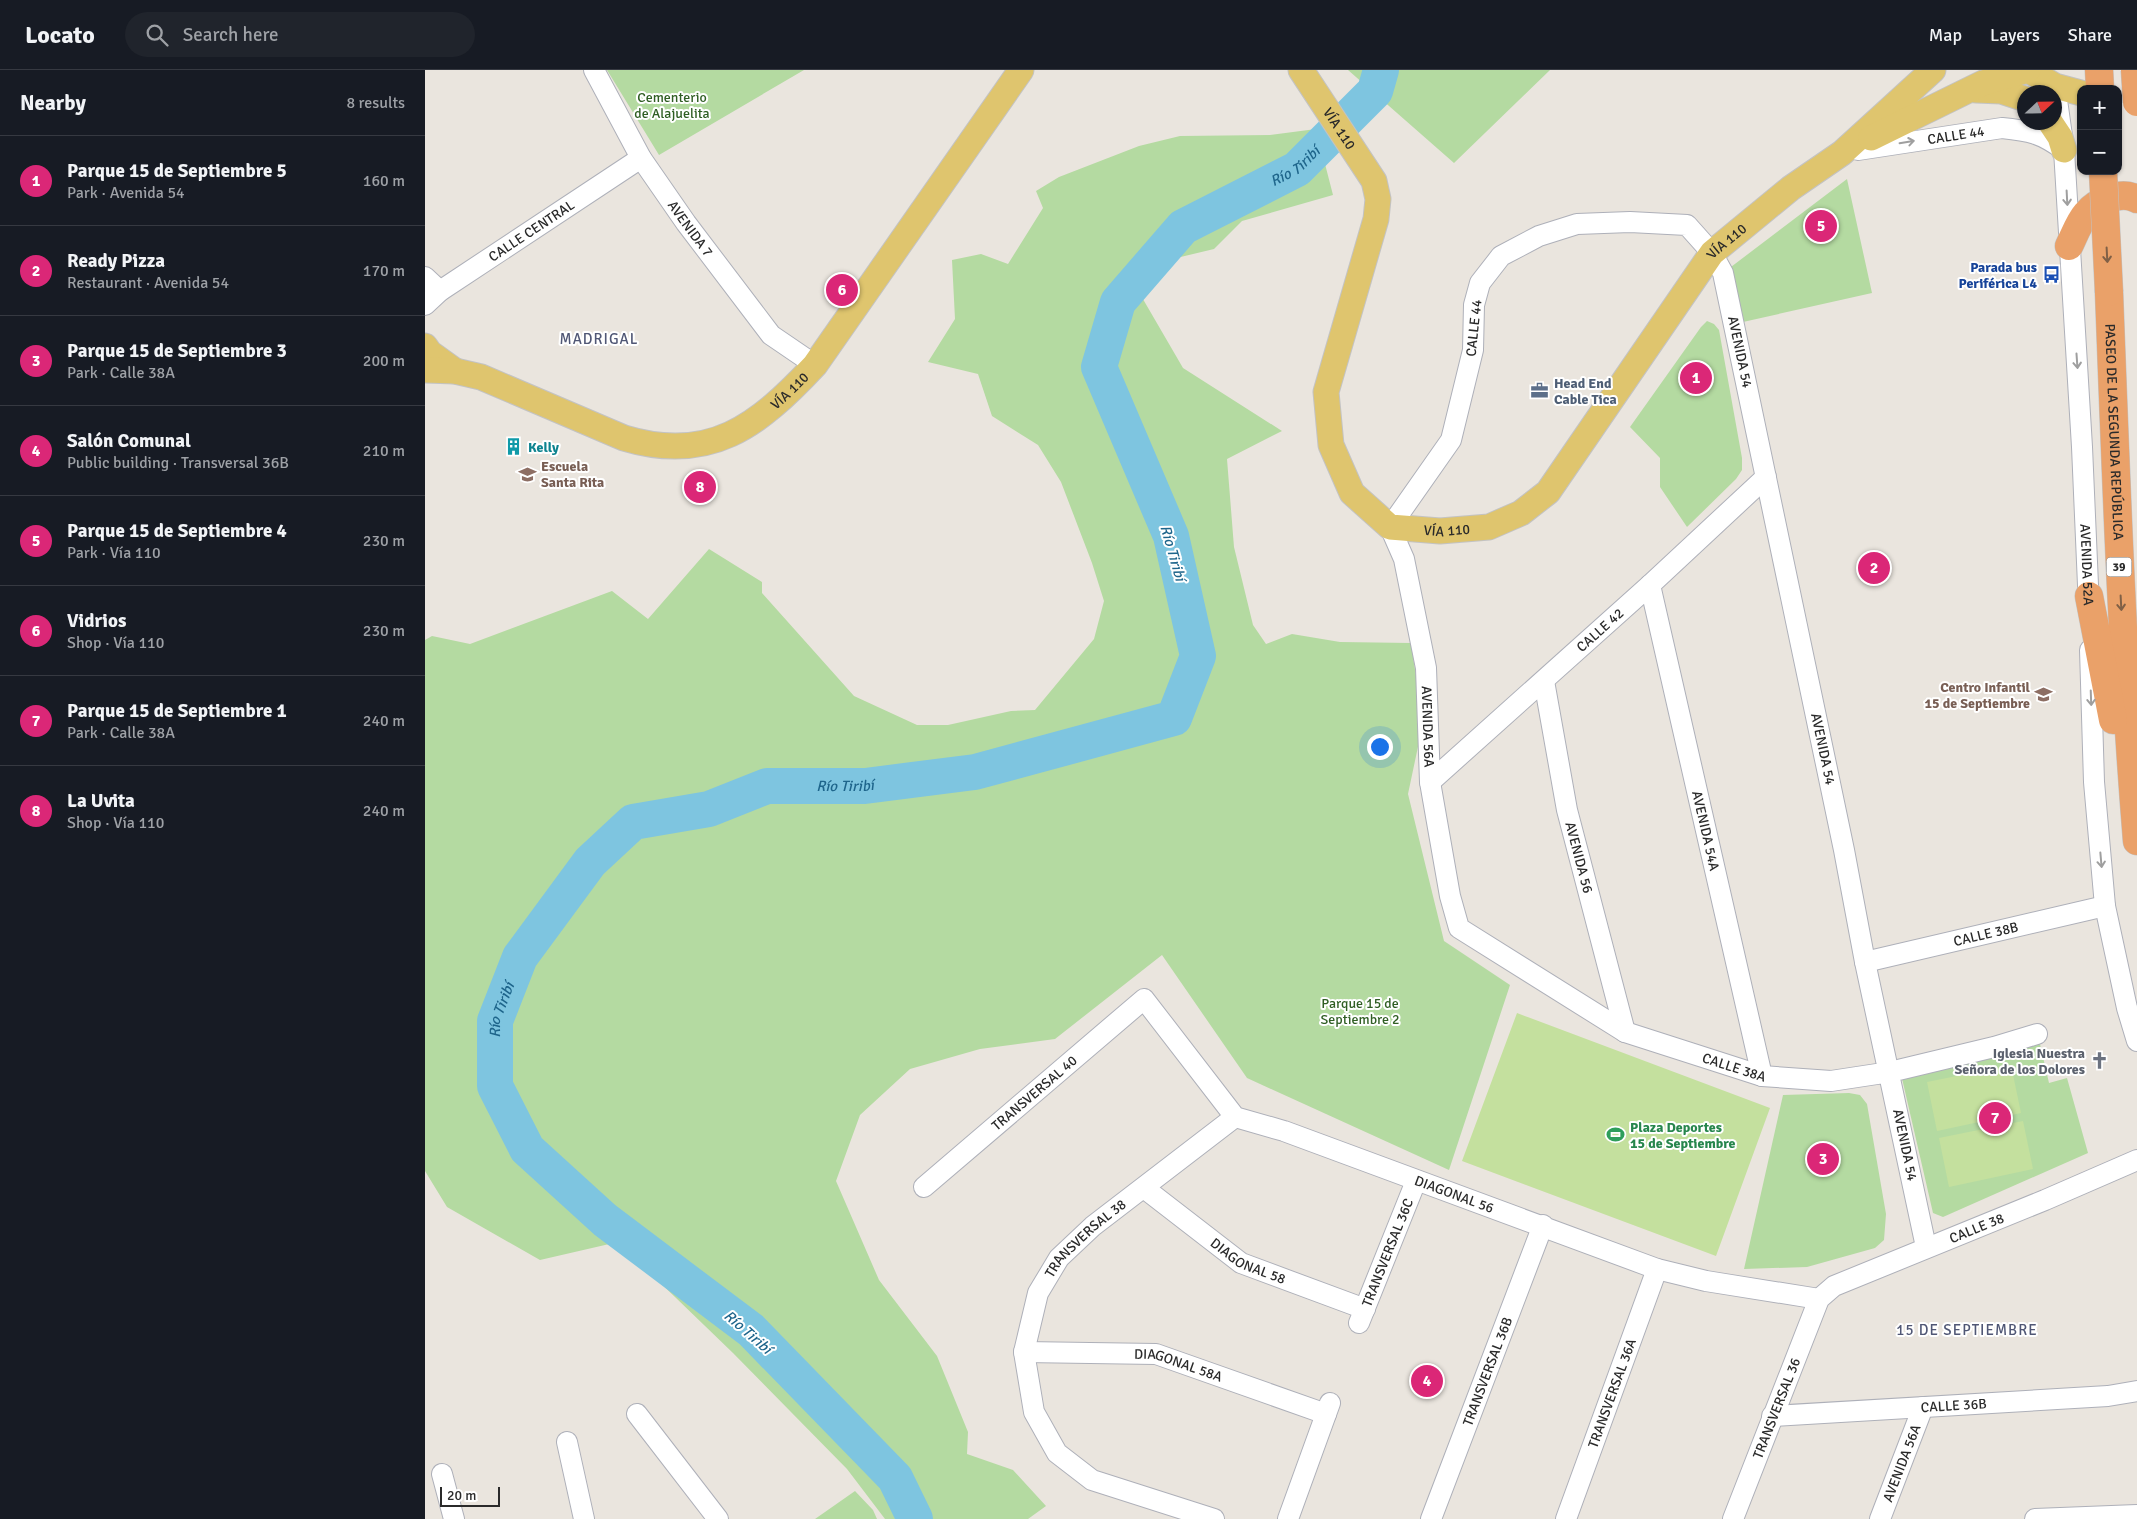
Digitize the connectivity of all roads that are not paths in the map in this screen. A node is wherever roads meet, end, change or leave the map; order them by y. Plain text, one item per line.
1 (594, 70) edge
2 (1021, 70) edge
3 (1933, 70) edge
4 (2028, 70) edge
5 (2099, 70) edge
6 (2135, 70) edge
7 (1303, 72) edge
8 (2053, 85) edge
9 (2100, 85) edge
10 (2062, 88) edge
11 (2077, 92) edge
12 (2137, 93) edge
13 (2122, 95) edge
14 (2017, 96) edge
15 (1951, 97) junction
16 (2137, 102) edge
17 (2055, 130) edge
18 (2061, 130) edge
19 (2064, 150) junction
20 (1842, 153) junction
21 (641, 158) junction
22 (2103, 175) edge
23 (2137, 199) edge
24 (2069, 246) junction
25 (1712, 253) junction
26 (425, 276) edge
27 (440, 291) junction
28 (425, 305) edge
29 (425, 346) edge
30 (815, 365) junction
31 (425, 370) edge
32 (455, 371) junction
33 (1766, 477) junction
34 (1390, 526) junction
35 (1651, 586) junction
36 (2089, 596) junction
37 (1544, 681) junction
38 (1430, 782) junction
39 (2137, 841) edge
40 (2105, 906) junction
41 (1459, 928) joint
42 (1865, 962) junction
43 (1625, 1032) junction
44 (2037, 1034) dead end
45 (2137, 1041) edge
46 (1890, 1072) junction
47 (1762, 1076) junction
48 (1235, 1117) junction
49 (2137, 1160) edge
50 (1416, 1181) junction
51 (924, 1188) dead end
52 (1144, 1188) junction
53 (1543, 1225) junction
54 (1927, 1247) junction
55 (1657, 1269) junction
56 (1819, 1299) junction
57 (1362, 1316) joint
58 (1024, 1352) junction
59 (2137, 1391) edge
60 (1923, 1407) junction
61 (637, 1414) dead end
62 (1772, 1416) junction
63 (567, 1442) dead end
64 (441, 1474) dead end
65 (2137, 1515) edge
66 (454, 1519) edge
67 (584, 1519) edge
68 (719, 1519) edge
69 (1214, 1519) edge
70 (1288, 1519) edge
71 (1431, 1519) edge
72 (1566, 1519) edge
73 (1733, 1519) edge
74 (1880, 1519) edge
75 (2035, 1519) edge

1 - 21 street, AVENIDA 7
2 - 30 main road, VÍA 110
3 - 20 main road, VÍA 110
4 - 8 main road
4 - 15 main road, VÍA 110
5 - 9 highway
6 - 16 highway, bridge
7 - 34 main road, VÍA 110
10 - 11 main road
12 - 13 main road
14 - 15 main road
15 - 20 main road, VÍA 110
17 - 19 main road
18 - 19 street, AVENIDA 52A
20 -> 19 street, CALLE 44
19 -> 24 street, AVENIDA 52A
20 - 25 main road, VÍA 110
21 - 27 street, CALLE CENTRAL
21 - 30 street, AVENIDA 7
22 -> 39 highway, PASEO DE LA SEGUNDA REPÚBLICA / 39, bridge
23 - 24 highway
24 -> 36 street, AVENIDA 52A
25 - 33 street, AVENIDA 54
25 - 34 main road, VÍA 110
25 - 34 street, CALLE 44
26 - 27 street
27 - 28 street, CALLE CENTRAL
29 - 32 main road
30 - 32 main road, VÍA 110
31 - 32 main road, VÍA 110
33 - 35 street, CALLE 42
33 - 42 street, AVENIDA 54
34 - 38 street, AVENIDA 56A
35 - 37 street, CALLE 42
35 - 47 street, AVENIDA 54A
36 - 39 highway
36 -> 40 street, AVENIDA 52A
37 - 38 street, CALLE 42
37 - 43 street, AVENIDA 56
38 - 41 street, AVENIDA 56A
40 - 42 street, CALLE 38B
40 - 45 street, AVENIDA 52A
41 - 43 street, CALLE 38A
42 - 46 street, AVENIDA 54
43 - 47 street, CALLE 38A
44 - 46 street, CALLE 38A
46 - 47 street, CALLE 38A
46 - 54 street, AVENIDA 54
48 - 50 street, DIAGONAL 56
48 - 51 street, TRANSVERSAL 40
48 - 52 street, TRANSVERSAL 38
49 - 54 street, CALLE 38
50 - 53 street, DIAGONAL 56
50 - 57 street, TRANSVERSAL 36C
52 - 57 street, DIAGONAL 58
52 - 58 street, TRANSVERSAL 38
53 - 55 street, DIAGONAL 56
53 - 71 street, TRANSVERSAL 36B
54 - 56 street, CALLE 38
55 - 56 street, DIAGONAL 56
55 - 72 street, TRANSVERSAL 36A
56 - 62 street, TRANSVERSAL 36
58 - 69 street, TRANSVERSAL 38
58 - 70 street, DIAGONAL 58A
59 - 60 street, CALLE 36B
60 - 62 street, CALLE 36B
60 - 74 street, AVENIDA 56A
61 - 68 street
62 - 73 street, TRANSVERSAL 36
63 - 67 street
64 - 66 street
65 - 75 street

